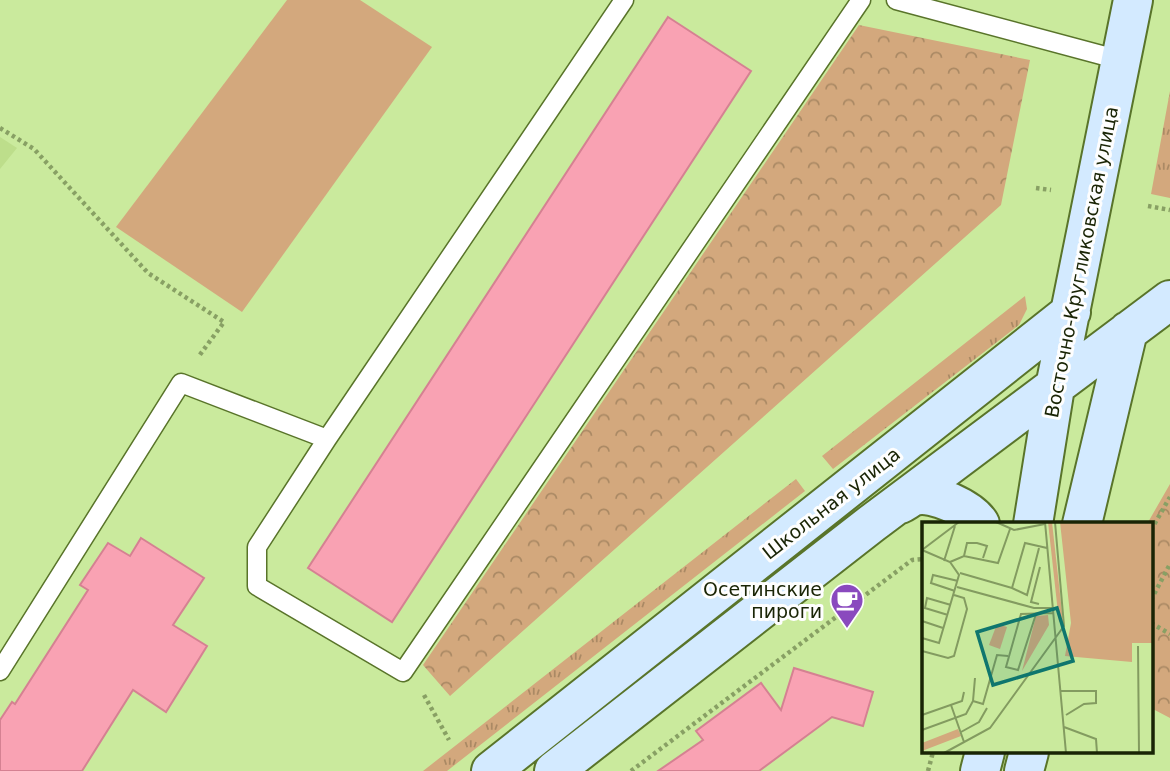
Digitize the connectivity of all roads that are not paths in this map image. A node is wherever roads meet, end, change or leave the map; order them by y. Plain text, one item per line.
1 (624, 0) edge
2 (861, 0) edge
3 (896, 0) edge
4 (1133, 0) edge
5 (1120, 60) junction
6 (1170, 300) edge
7 (1072, 312) junction
8 (1128, 331) junction
9 (1055, 387) junction
10 (327, 439) junction
11 (892, 509) junction
12 (979, 522) edge
13 (1032, 522) edge
14 (1082, 522) edge
15 (0, 671) edge
16 (984, 754) edge
17 (1028, 754) edge
18 (491, 771) edge
19 (554, 771) edge
20 (980, 771) edge
21 (1024, 771) edge

1 - 10 lane
2 - 10 lane
3 - 5 lane
4 - 5 main road, Восточно-Кругликовская улица
5 - 7 main road, Восточно-Кругликовская улица
6 - 8 main road
7 - 9 main road, Восточно-Кругликовская улица
7 - 18 main road, Школьная улица
8 - 9 main road
8 - 14 main road
9 - 11 main road
9 - 13 main road, Восточно-Кругликовская улица
10 - 15 lane
11 - 12 main road
11 - 19 main road
16 - 20 main road
17 - 21 main road

